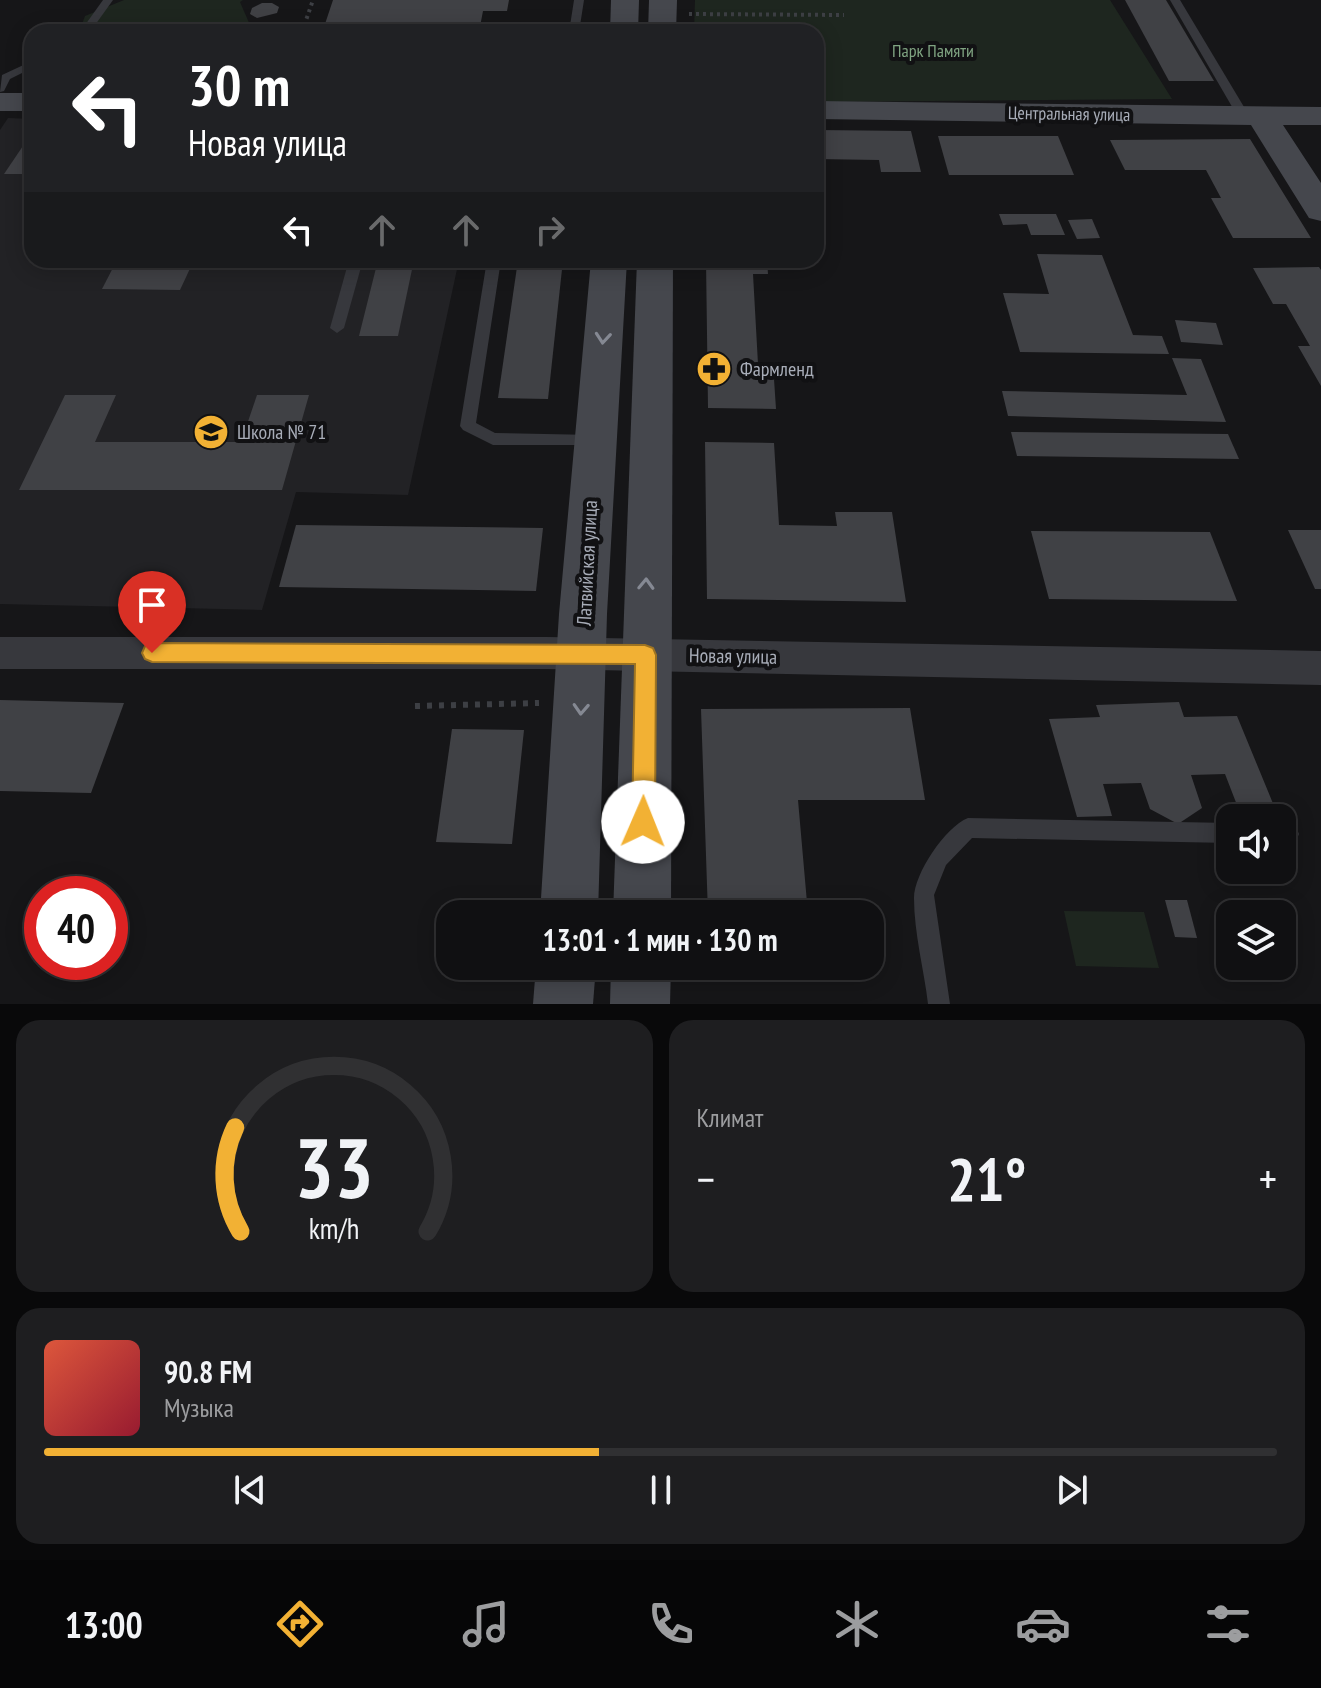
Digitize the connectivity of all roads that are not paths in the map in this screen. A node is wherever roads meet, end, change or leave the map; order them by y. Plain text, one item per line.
1 (108, 0) edge
2 (579, 0) edge
3 (625, 0) edge
4 (1175, 0) edge
5 (91, 24) edge
6 (575, 24) edge
7 (624, 24) edge
8 (24, 68) edge
9 (0, 89) edge
10 (0, 102) edge
11 (24, 102) edge
12 (824, 110) edge
13 (1321, 116) edge
14 (1253, 117) junction
15 (1321, 210) edge
16 (354, 268) edge
17 (493, 268) edge
18 (608, 268) edge
19 (655, 268) edge
20 (337, 328) dead end
21 (594, 441) junction
22 (0, 653) edge
23 (582, 654) junction
24 (645, 655) junction
25 (1318, 674) edge
26 (1216, 833) edge
27 (570, 900) edge
28 (642, 900) edge
29 (565, 980) edge
30 (641, 980) edge
31 (563, 1004) edge
32 (640, 1004) edge
33 (939, 1004) edge

1 - 5 lane
2 - 6 lane
3 - 7 street
4 - 14 lane
8 - 9 lane
10 - 11 street
12 - 14 street, Центральная улица
13 - 14 street, Центральная улица
14 - 15 street
16 - 20 lane
17 - 21 lane
18 -> 21 street, Латвийская улица
24 -> 19 street
21 - 23 street, Латвийская улица
22 - 23 street, Новая улица
23 - 24 street, Новая улица
23 -> 27 street, Латвийская улица
24 - 25 street, Новая улица
24 - 28 street
26 - 33 lane
29 - 31 street
30 - 32 street

